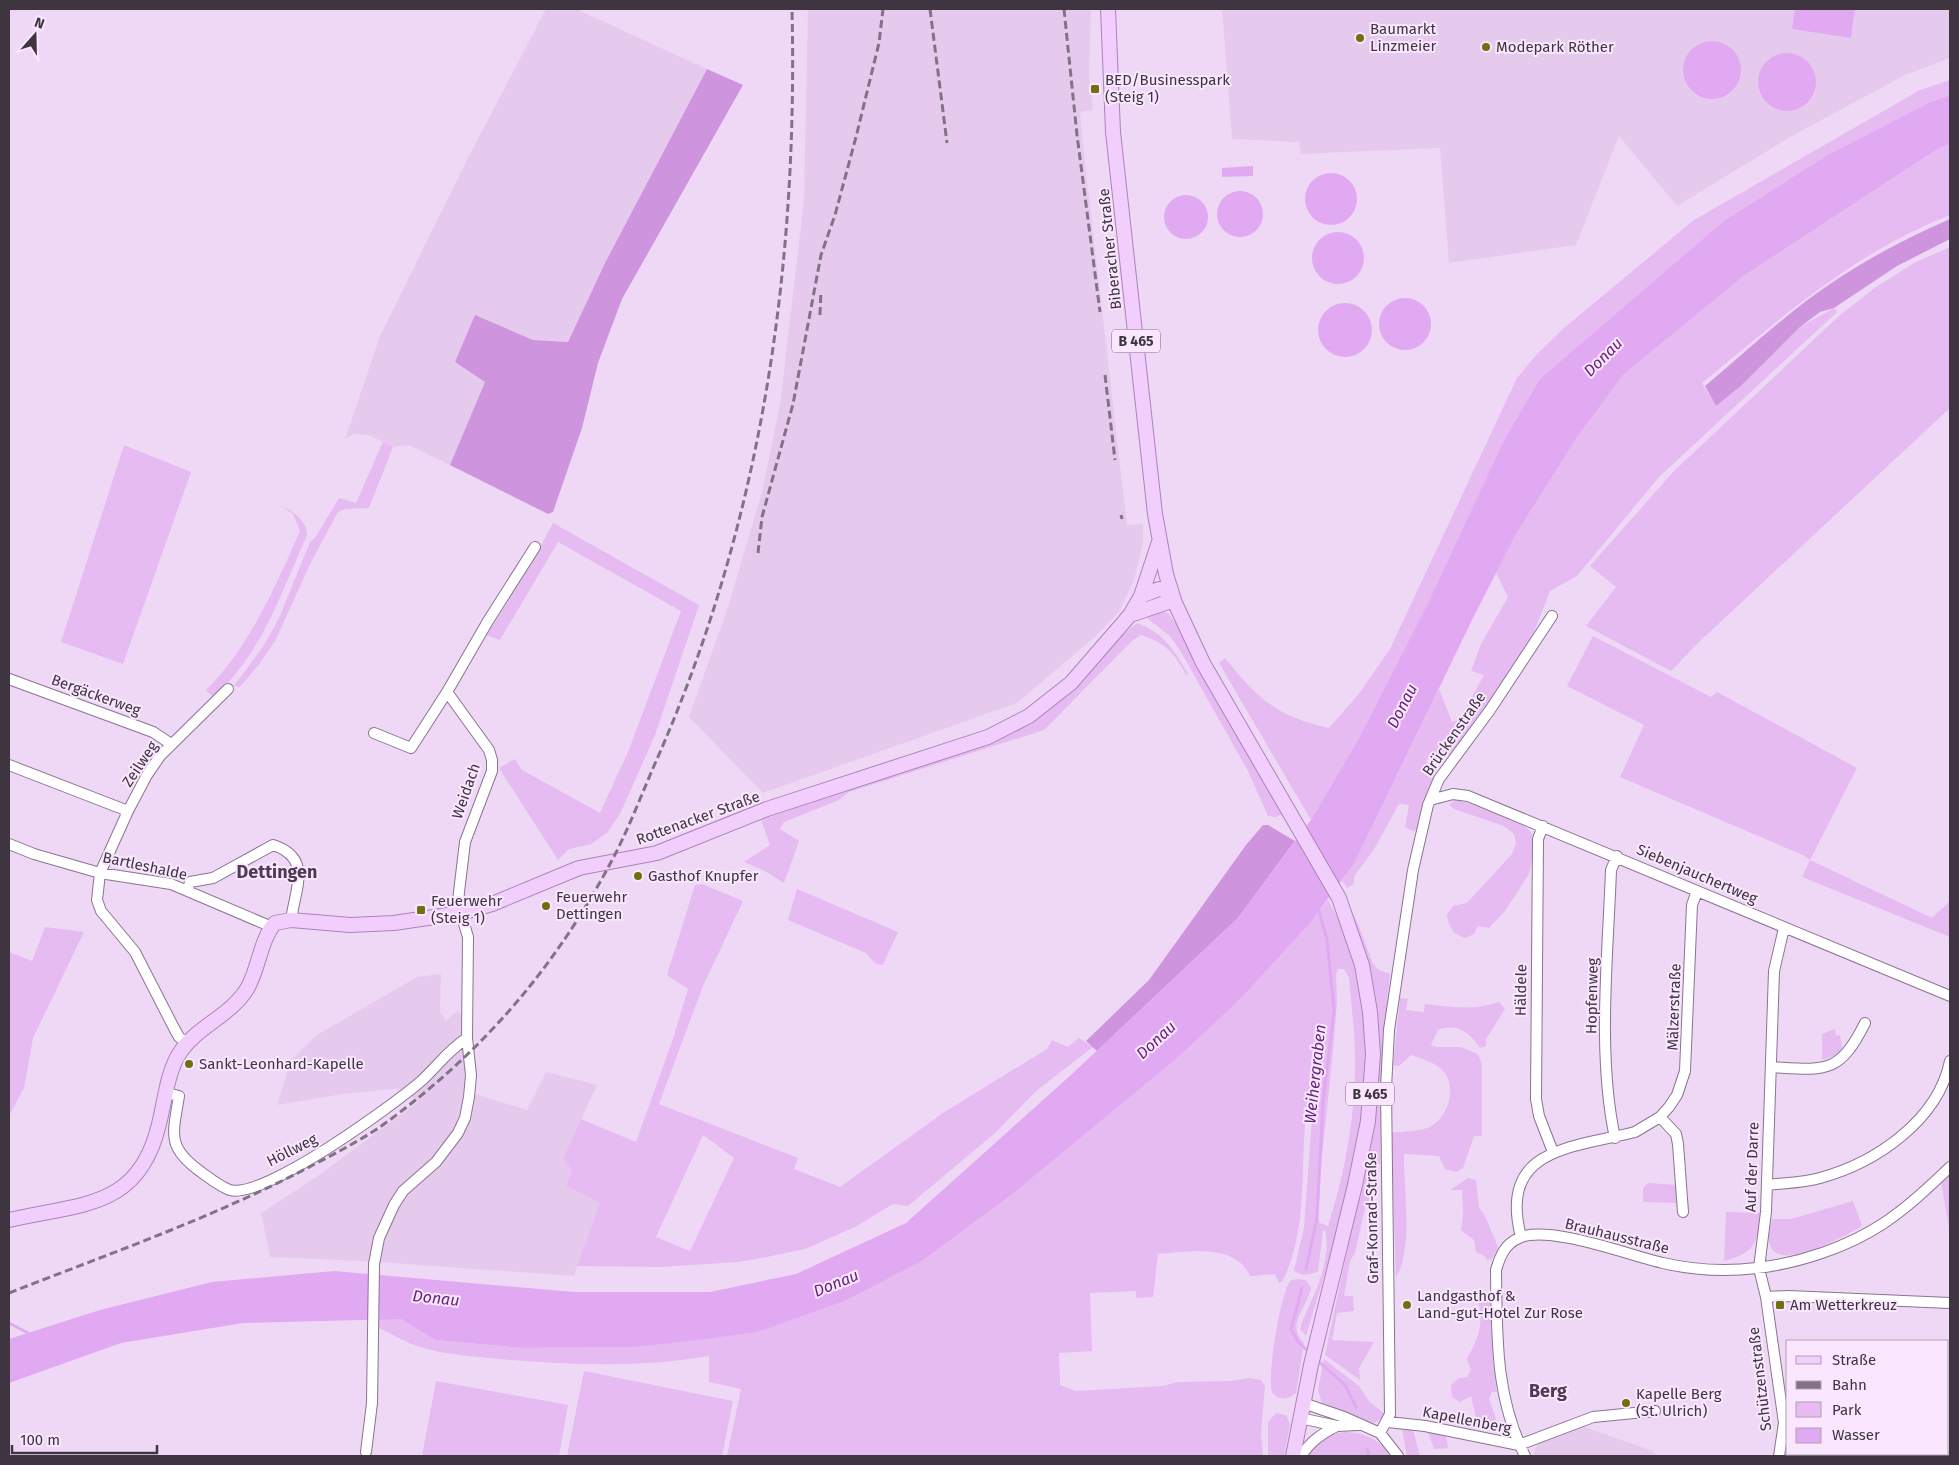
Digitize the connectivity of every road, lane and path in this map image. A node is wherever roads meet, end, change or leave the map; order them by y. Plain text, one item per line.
1 (1108, 9) edge
2 (1159, 541) junction
3 (535, 547) dead end
4 (1173, 595) junction
5 (1142, 596) junction
6 (1130, 615) junction
7 (1552, 616) dead end
8 (9, 679) edge
9 (228, 689) dead end
10 (447, 692) junction
11 (374, 733) dead end
12 (171, 744) junction
13 (9, 765) edge
14 (1430, 800) junction
15 (128, 811) junction
16 (1543, 826) junction
17 (9, 844) edge
18 (1617, 856) junction
19 (100, 872) junction
20 (188, 889) junction
21 (1697, 891) junction
22 (461, 913) junction
23 (291, 920) junction
24 (272, 927) junction
25 (1784, 928) junction
26 (1398, 971) joint
27 (1950, 996) edge
28 (1865, 1023) dead end
29 (467, 1038) junction
30 (188, 1043) junction
31 (1950, 1062) edge
32 (1771, 1067) junction
33 (167, 1092) junction
34 (1660, 1117) junction
35 (1615, 1138) junction
36 (1553, 1152) junction
37 (1950, 1167) edge
38 (1767, 1185) junction
39 (1683, 1212) dead end
40 (9, 1220) edge
41 (1521, 1237) junction
42 (1760, 1268) junction
43 (1766, 1297) junction
44 (1950, 1303) edge
45 (1303, 1403) junction
46 (1655, 1411) dead end
47 (1300, 1418) junction
48 (1388, 1422) junction
49 (1359, 1425) junction
50 (1337, 1426) junction
51 (1380, 1434) junction
52 (1519, 1445) junction
53 (366, 1452) dead end
54 (1293, 1456) edge
55 (1301, 1456) edge
56 (1398, 1456) edge
57 (1525, 1456) edge
58 (1779, 1456) edge

1 - 2 main road, Biberacher Straße / B 465
2 - 4 main road, B 465
2 - 5 main road, Rottenacker Straße
3 - 10 street
4 - 5 main road
4 - 6 main road
4 - 45 main road, B 465
5 - 6 main road, Rottenacker Straße
6 - 22 main road, Rottenacker Straße
7 - 14 street, Brückenstraße
8 - 12 street, Bergäckerweg
9 - 12 street, Zeilweg
10 - 11 street
10 - 22 street, Weidach
12 - 15 street, Zeilweg
13 - 15 street
14 - 16 street, Siebenjauchertweg
14 - 26 street, Brückenstraße
15 - 19 street, Zeilweg
16 - 18 street, Siebenjauchertweg
16 - 36 street, Häldele
17 - 19 street, Bartleshalde
18 - 21 street, Siebenjauchertweg
18 - 35 street, Hopfenweg
19 - 20 street, Bartleshalde
19 - 30 street, Zeilweg
20 - 23 street
20 - 24 street, Bartleshalde
21 - 25 street, Siebenjauchertweg
21 - 34 street, Mälzerstraße
22 - 23 main road, Rottenacker Straße
22 - 29 street
23 - 24 main road, Rottenacker Straße
24 - 30 main road
25 - 27 street, Siebenjauchertweg
25 - 32 street, Auf der Darre
26 - 48 street, Graf-Konrad-Straße
28 - 32 street
29 - 33 street, Höllweg
29 - 53 street
30 - 33 main road
31 - 38 street
32 - 38 street, Auf der Darre
33 - 40 main road
34 - 35 street, Mälzerstraße
34 - 39 street
35 - 36 street, Mälzerstraße
36 - 41 street, Mälzerstraße
37 - 42 street, Brauhausstraße
38 - 42 street, Auf der Darre
41 - 42 street, Brauhausstraße
41 - 52 street
42 - 43 street, Schützenstraße
43 - 44 street
43 - 58 street, Schützenstraße
45 - 47 main road, B 465
45 - 49 street
46 - 52 street, Kapellenberg
47 - 50 street
47 - 54 main road, B 465
48 - 51 street, Graf-Konrad-Straße
48 - 52 street, Kapellenberg
49 - 50 street
49 - 51 street
50 - 55 street
51 - 56 street
52 - 57 street

